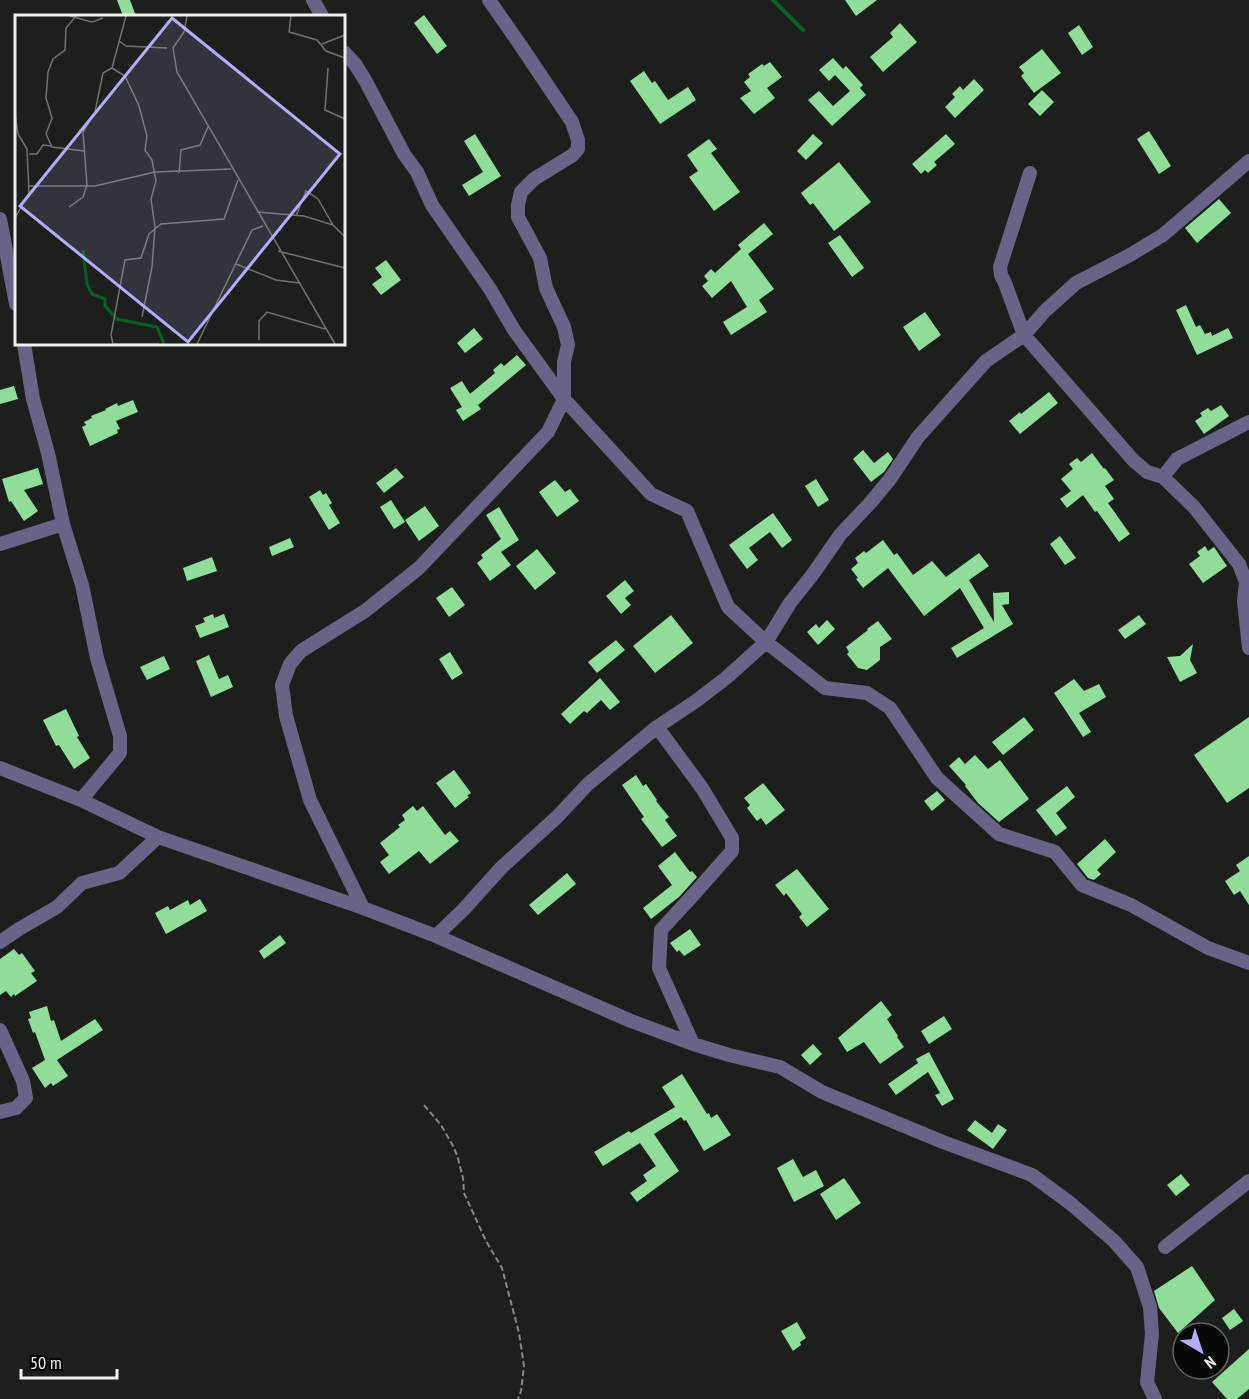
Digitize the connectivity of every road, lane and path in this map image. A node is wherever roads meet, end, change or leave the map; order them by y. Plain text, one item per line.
1 (313, 0) edge
2 (489, 0) edge
3 (321, 15) edge
4 (345, 53) edge
5 (1249, 161) edge
6 (1030, 173) dead end
7 (0, 219) edge
8 (15, 299) edge
9 (1024, 336) junction
10 (24, 345) edge
11 (564, 399) junction
12 (1249, 422) edge
13 (1162, 477) junction
14 (63, 524) junction
15 (0, 544) edge
16 (766, 642) junction
17 (1249, 648) edge
18 (657, 727) junction
19 (0, 768) edge
20 (81, 800) junction
21 (158, 837) junction
22 (363, 908) junction
23 (436, 936) junction
24 (0, 942) edge
25 (1249, 963) edge
26 (0, 1029) edge
27 (693, 1044) junction
28 (424, 1105) dead end
29 (0, 1112) edge
30 (1249, 1181) edge
31 (1165, 1247) dead end
32 (518, 1399) edge
33 (1155, 1399) edge

1 - 3 street
2 - 11 street
4 - 11 street
5 - 9 street
6 - 9 street
7 - 8 street
9 - 13 street
9 - 16 street
10 - 14 street
11 - 16 street
11 - 22 street
12 - 13 street
13 - 17 street
14 - 15 street
14 - 20 street
16 - 18 street
16 - 25 street
18 - 23 street
18 - 27 street
19 - 20 street
20 - 21 street
21 - 22 street
21 - 24 street
22 - 23 street
23 - 27 street
26 - 29 street
27 - 33 street
28 - 32 path
30 - 31 street

